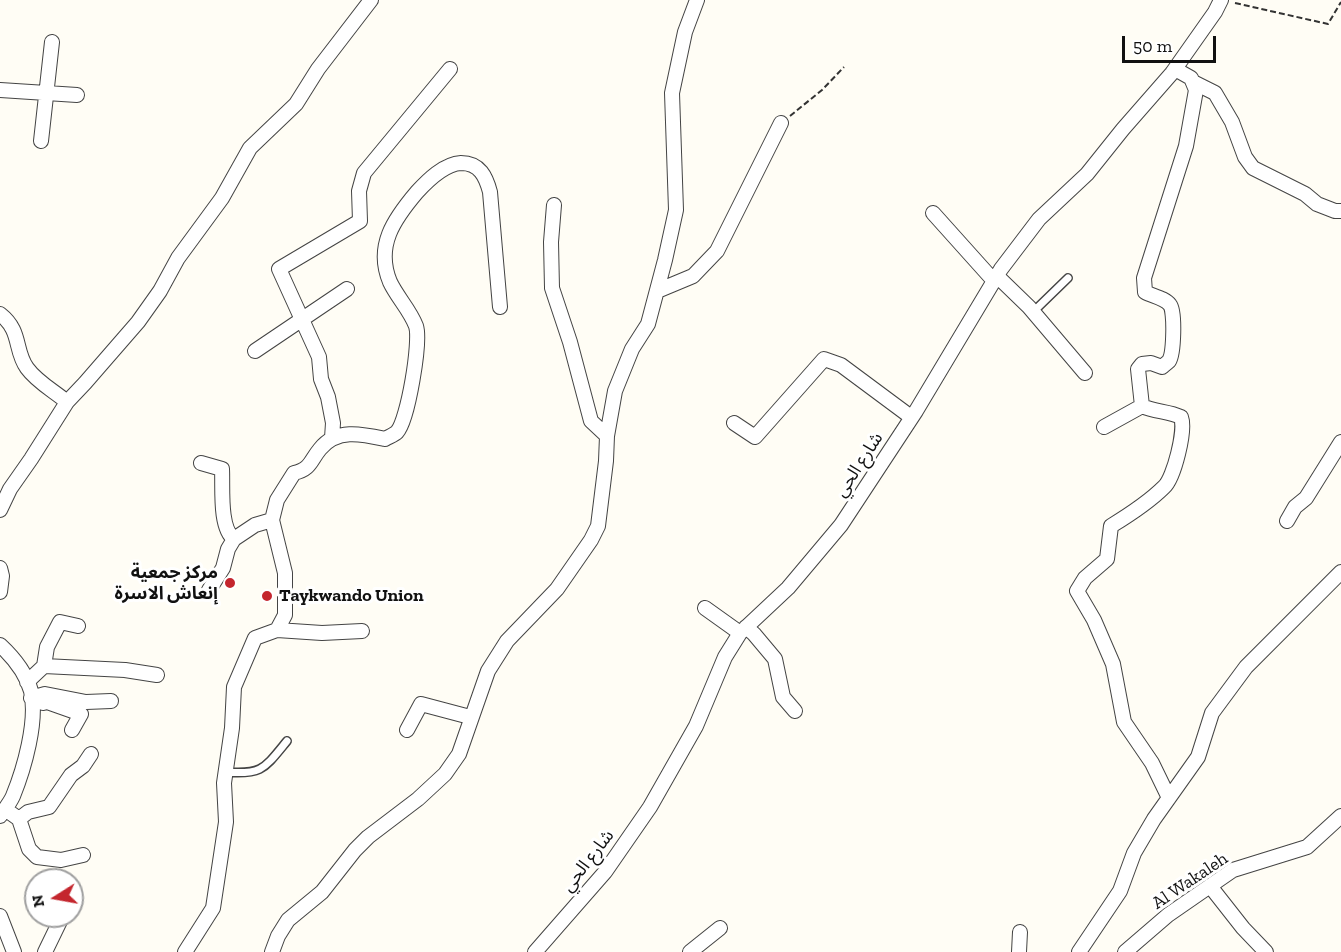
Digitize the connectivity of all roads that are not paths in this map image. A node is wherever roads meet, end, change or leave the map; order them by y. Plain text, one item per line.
1 (370, 0) edge
2 (697, 0) edge
3 (1228, 1) edge
4 (52, 42) dead end
5 (450, 69) dead end
6 (1175, 69) junction
7 (1193, 82) junction
8 (0, 90) edge
9 (45, 92) junction
10 (77, 95) dead end
11 (781, 123) road end
12 (41, 141) dead end
13 (554, 205) dead end
14 (1341, 211) edge
15 (933, 213) dead end
16 (995, 278) junction
17 (1068, 278) dead end
18 (347, 289) dead end
19 (657, 291) junction
20 (500, 307) dead end
21 (1033, 312) junction
22 (0, 314) edge
23 (301, 319) junction
24 (255, 351) dead end
25 (1084, 373) dead end
26 (67, 402) junction
27 (1142, 406) junction
28 (911, 417) junction
29 (734, 423) dead end
30 (1104, 427) dead end
31 (607, 436) junction
32 (332, 438) junction
33 (1341, 441) edge
34 (201, 463) dead end
35 (0, 510) edge
36 (272, 520) junction
37 (1287, 521) dead end
38 (234, 539) junction
39 (0, 568) edge
40 (1341, 572) edge
41 (209, 590) dead end
42 (0, 592) edge
43 (705, 608) dead end
44 (78, 626) dead end
45 (277, 630) junction
46 (743, 630) junction
47 (362, 632) dead end
48 (0, 645) edge
49 (44, 666) junction
50 (157, 675) dead end
51 (27, 682) junction
52 (31, 701) junction
53 (111, 701) dead end
54 (795, 711) dead end
55 (470, 717) junction
56 (72, 730) dead end
57 (407, 730) dead end
58 (287, 741) dead end
59 (91, 754) dead end
60 (225, 772) junction
61 (1169, 798) junction
62 (2, 812) edge
63 (1341, 816) edge
64 (19, 819) junction
65 (83, 855) dead end
66 (1210, 886) junction
67 (0, 916) edge
68 (57, 928) edge
69 (720, 928) dead end
70 (1020, 932) dead end
71 (14, 952) edge
72 (45, 952) edge
73 (185, 952) edge
74 (272, 952) edge
75 (535, 952) edge
76 (690, 952) edge
77 (1019, 952) edge
78 (1079, 952) edge
79 (1125, 952) edge
80 (1266, 952) edge

1 - 26 street
2 - 19 street
3 - 6 street, شارع الحي
4 - 9 street
5 - 23 street
6 - 7 street
6 - 16 street, شارع الحي
7 - 14 street
7 - 27 street
8 - 9 street
9 - 10 street
9 - 12 street
11 - 19 street
13 - 31 street
15 - 16 street
16 - 21 street
16 - 28 street, شارع الحي
17 - 21 lane
18 - 23 street
19 - 31 street
20 - 32 street
21 - 25 street
22 - 26 street
23 - 24 street
23 - 32 street
26 - 35 street
27 - 30 street
27 - 61 street
28 - 29 street
28 - 46 street, شارع الحي
31 - 55 street
32 - 36 street
33 - 37 street
34 - 38 street
36 - 38 street
36 - 45 street
38 - 41 street
39 - 42 street
40 - 61 street
43 - 46 street
44 - 49 street
45 - 47 street
45 - 60 street
46 - 54 street
46 - 75 street, شارع الحي
48 - 51 street
49 - 50 street
49 - 51 street
51 - 52 street
52 - 53 street
52 - 56 street
52 - 62 street
55 - 57 street
55 - 74 street
58 - 60 lane
59 - 64 street
60 - 73 street
61 - 78 street
62 - 64 street
63 - 66 street, Al Wakaleh
64 - 65 street
66 - 79 street, Al Wakaleh
66 - 80 street
67 - 71 street
68 - 72 street
69 - 76 street
70 - 77 street

